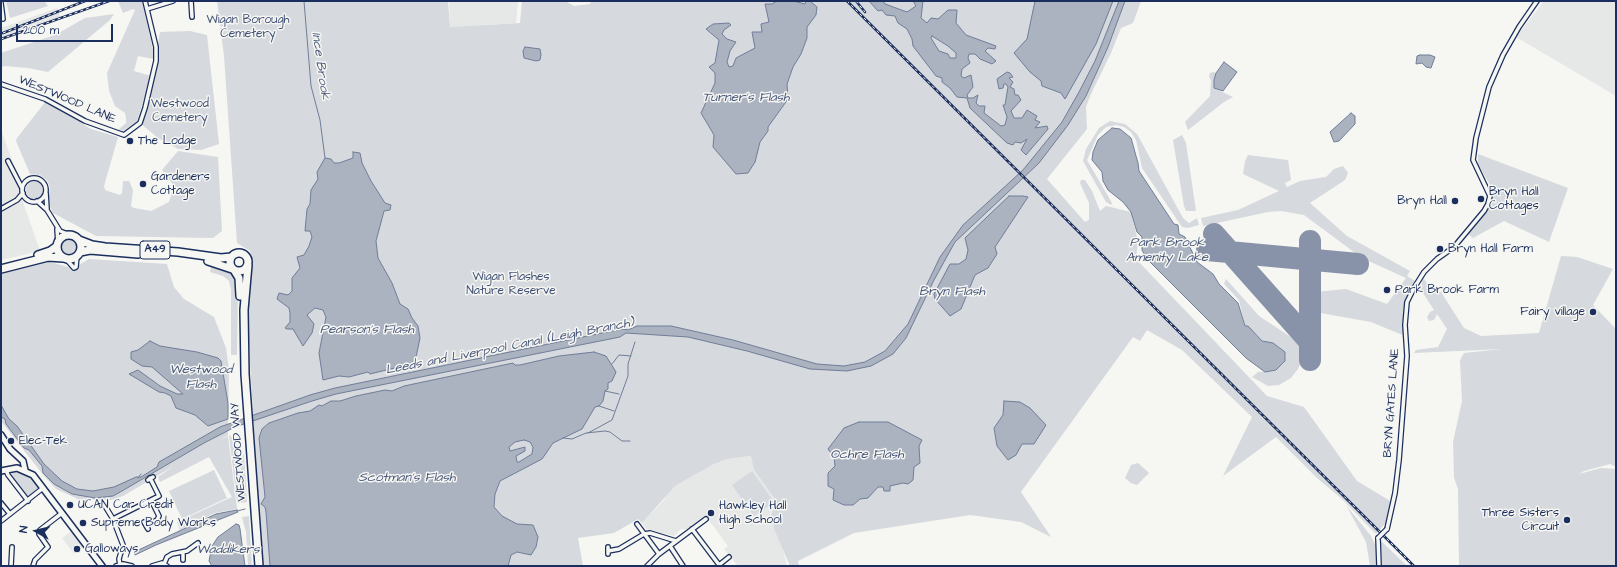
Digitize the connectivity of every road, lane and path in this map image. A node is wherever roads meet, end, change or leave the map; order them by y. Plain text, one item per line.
1 (145, 1) edge
2 (173, 1) edge
3 (191, 1) edge
4 (1537, 1) edge
5 (2, 2) edge
6 (147, 9) junction
7 (192, 17) dead end
8 (3, 19) dead end
9 (1, 84) edge
10 (8, 161) dead end
11 (17, 179) junction
12 (29, 180) junction
13 (23, 191) junction
14 (46, 192) junction
15 (28, 200) junction
16 (37, 201) junction
17 (14, 202) junction
18 (1, 209) edge
19 (47, 210) junction
20 (57, 228) junction
21 (70, 235) junction
22 (79, 240) junction
23 (58, 245) junction
24 (79, 254) junction
25 (231, 257) junction
26 (65, 258) junction
27 (1, 264) edge
28 (248, 265) junction
29 (1, 269) edge
30 (233, 270) junction
31 (245, 409) junction
32 (247, 430) junction
33 (1, 435) edge
34 (4, 470) edge
35 (22, 470) junction
36 (150, 478) dead end
37 (43, 488) junction
38 (151, 500) junction
39 (28, 501) junction
40 (1, 503) edge
41 (106, 506) dead end
42 (62, 513) junction
43 (10, 514) junction
44 (113, 519) junction
45 (706, 519) dead end
46 (1, 521) edge
47 (637, 524) dead end
48 (146, 525) dead end
49 (692, 529) junction
50 (644, 534) junction
51 (676, 542) junction
52 (196, 546) dead end
53 (670, 546) junction
54 (17, 551) dead end
55 (608, 551) dead end
56 (183, 552) junction
57 (659, 554) junction
58 (729, 557) dead end
59 (183, 560) dead end
60 (118, 565) edge
61 (166, 565) edge
62 (719, 565) edge
63 (11, 566) edge
64 (33, 566) edge
65 (102, 566) edge
66 (132, 566) edge
67 (152, 566) edge
68 (255, 566) edge
69 (260, 566) edge
70 (647, 566) edge
71 (683, 566) edge
72 (1379, 566) edge

1 - 6 street, WESTWOOD LANE
2 - 6 street
3 - 7 street
4 - 72 street, BRYN GATES LANE, bridge
5 - 8 street
6 - 9 street, WESTWOOD LANE
10 - 11 street
11 - 12 street
11 - 13 street
12 - 13 street
12 - 14 street
13 - 15 street
13 - 17 street
14 - 16 street
14 - 19 street
15 - 16 street
15 - 17 street
16 - 19 street
17 - 18 street
19 - 20 street
20 - 21 street
20 - 23 street
21 - 22 highway, A49
21 - 23 highway
22 - 24 highway
22 - 25 highway, A49
23 - 26 highway
23 - 27 highway
24 - 26 highway, A49
24 - 30 highway, A49
25 - 28 highway, A49
25 - 30 highway
26 - 29 highway, A49
28 - 30 highway
28 - 31 highway, WESTWOOD WAY
30 - 31 highway, WESTWOOD WAY
31 - 32 highway, WESTWOOD WAY
32 - 68 highway, WESTWOOD WAY
32 - 69 highway, WESTWOOD WAY
33 - 35 main road
34 - 35 main road
34 - 39 street
35 - 37 main road
36 - 38 street
37 - 39 street
37 - 42 main road
38 - 44 street
38 - 48 street
39 - 43 street
40 - 43 street
41 - 44 street
42 - 64 street
42 - 65 main road
43 - 46 street
44 - 60 street
45 - 49 street
47 - 50 street
49 - 51 street
49 - 62 street
50 - 51 street
50 - 55 street
50 - 57 street
51 - 53 street
52 - 56 street
53 - 57 street
53 - 71 street
54 - 63 street
56 - 59 street
56 - 61 street
57 - 70 street
58 - 62 street
60 - 66 street
61 - 67 street

